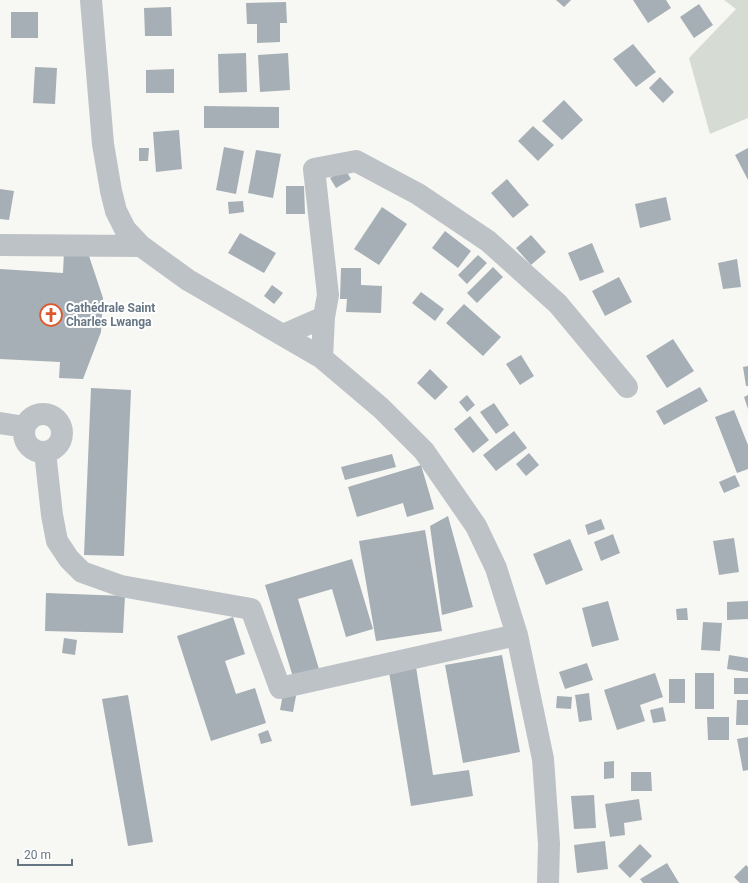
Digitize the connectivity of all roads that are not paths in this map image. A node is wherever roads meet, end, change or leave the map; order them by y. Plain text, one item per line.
1 (91, 0) edge
2 (0, 245) edge
3 (141, 246) junction
4 (324, 317) junction
5 (283, 334) junction
6 (322, 358) junction
7 (627, 387) dead end
8 (0, 423) edge
9 (25, 427) junction
10 (45, 452) junction
11 (517, 635) junction
12 (548, 883) edge

1 - 3 street
2 - 3 street
3 - 5 street
4 - 5 street
4 - 6 street
4 - 7 street
5 - 6 street
6 - 11 street
8 - 9 street
9 - 10 street
9 - 10 street
10 - 11 street
11 - 12 street

